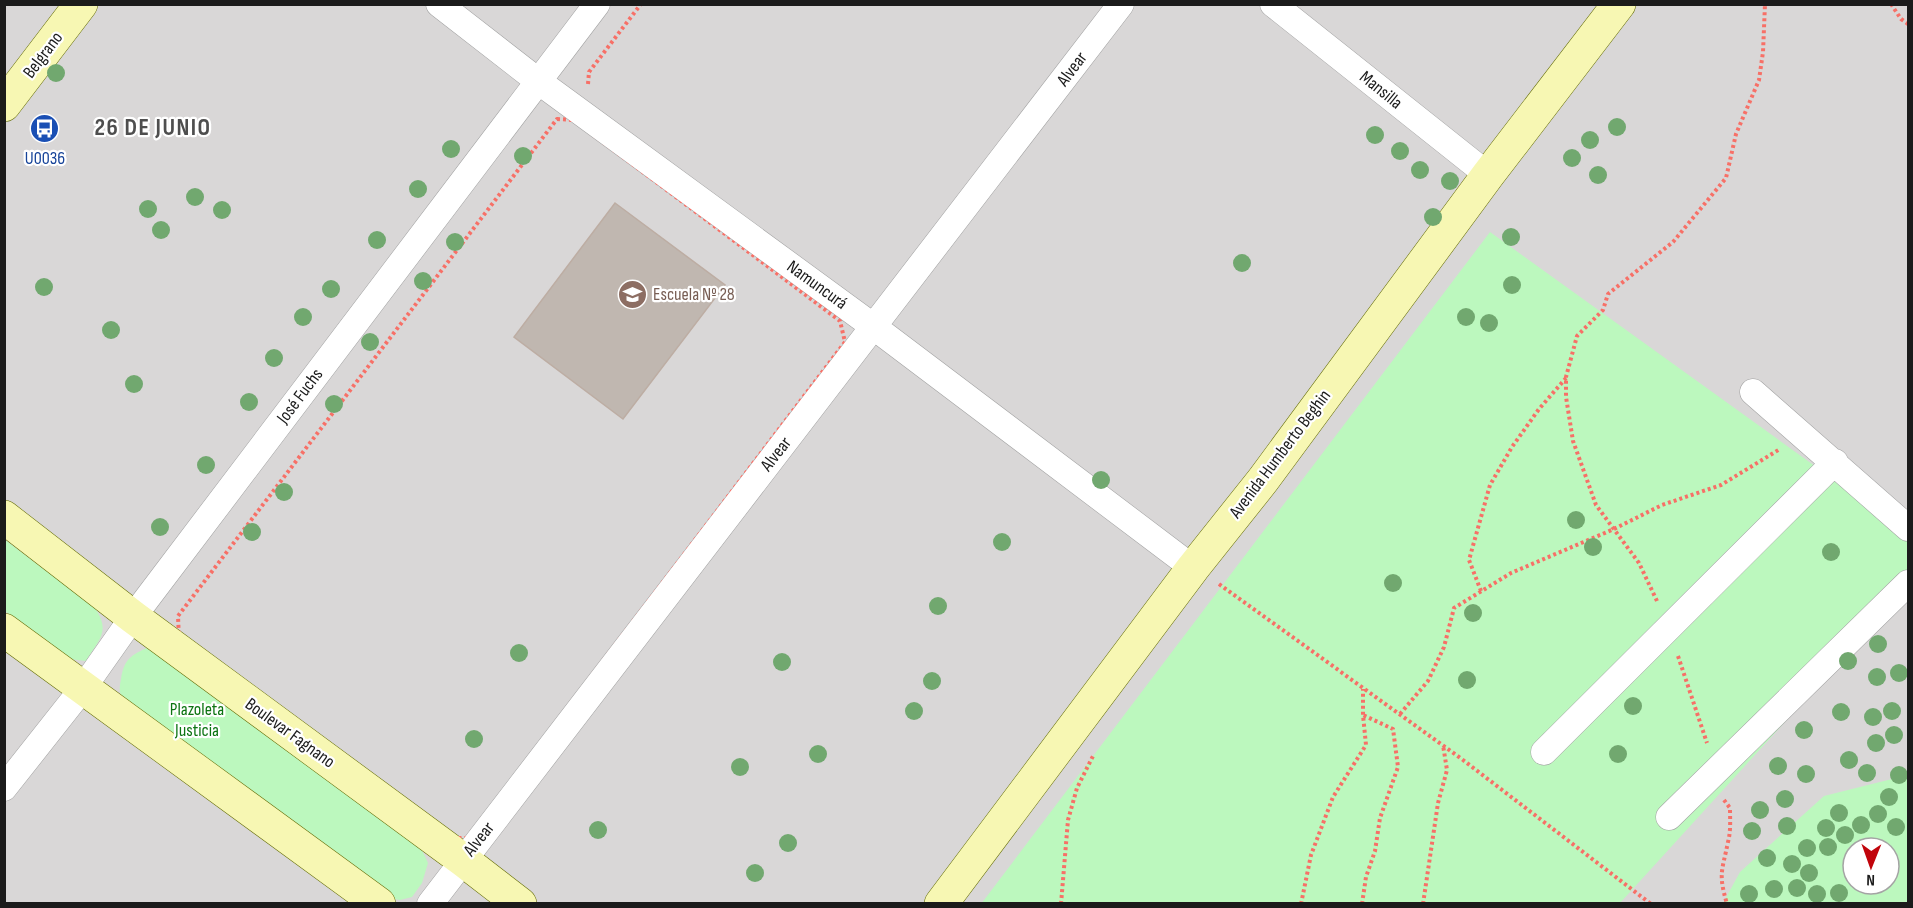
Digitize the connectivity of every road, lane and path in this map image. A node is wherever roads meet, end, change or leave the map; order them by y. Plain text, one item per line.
1 (81, 4) edge
2 (439, 4) edge
3 (597, 4) edge
4 (1121, 4) edge
5 (1273, 4) edge
6 (1619, 4) edge
7 (1765, 4) edge
8 (1891, 4) edge
9 (1908, 24) edge
10 (538, 81) junction
11 (4, 105) edge
12 (574, 120) dead end
13 (1488, 176) junction
14 (874, 327) junction
15 (1566, 377) junction
16 (1754, 392) dead end
17 (1804, 434) junction
18 (1835, 462) junction
19 (4, 517) edge
20 (1908, 528) edge
21 (1614, 529) junction
22 (1193, 568) junction
23 (1908, 584) edge
24 (1481, 591) junction
25 (133, 617) junction
26 (1668, 628) junction
27 (4, 630) edge
28 (179, 638) dead end
29 (83, 688) junction
30 (1363, 688) junction
31 (1400, 714) junction
32 (1363, 715) junction
33 (1442, 744) junction
34 (1096, 750) dead end
35 (1544, 752) dead end
36 (1712, 776) junction
37 (4, 788) edge
38 (1669, 817) dead end
39 (463, 860) junction
40 (379, 903) edge
41 (430, 903) edge
42 (520, 903) edge
43 (941, 903) edge
44 (1061, 903) edge
45 (1301, 903) edge
46 (1362, 903) edge
47 (1423, 903) edge
48 (1651, 903) edge
49 (1727, 903) edge

1 - 11 street, Belgrano
2 - 10 street, Namuncurá
3 - 10 street, José Fuchs
4 - 14 street, Alvear
5 - 13 street, Mansilla
6 - 13 street, Avenida Humberto Beghin
7 - 15 path
8 - 9 path
10 - 14 street, Namuncurá
10 - 25 street, José Fuchs
12 - 28 path
13 - 22 street, Avenida Humberto Beghin
14 - 22 street, Namuncurá
14 - 39 street, Alvear
15 - 21 path
15 - 24 path
16 - 17 street
17 - 18 street
17 - 21 path
18 - 20 street
18 - 26 street
19 - 25 street, Boulevar Fagnano
21 - 24 path
21 - 26 path
22 - 30 path
22 - 43 street, Avenida Humberto Beghin
23 - 36 street
24 - 31 path
25 - 29 street, José Fuchs
25 - 39 street, Boulevar Fagnano
26 - 35 street
26 - 36 path
27 - 29 street
29 - 37 street, José Fuchs
29 - 40 street
30 - 31 path
30 - 32 path
31 - 33 path
32 - 45 path
32 - 46 path
33 - 47 path
33 - 48 path
34 - 44 path
36 - 38 street
36 - 49 path
39 - 41 street, Alvear
39 - 42 street, Boulevar Fagnano

